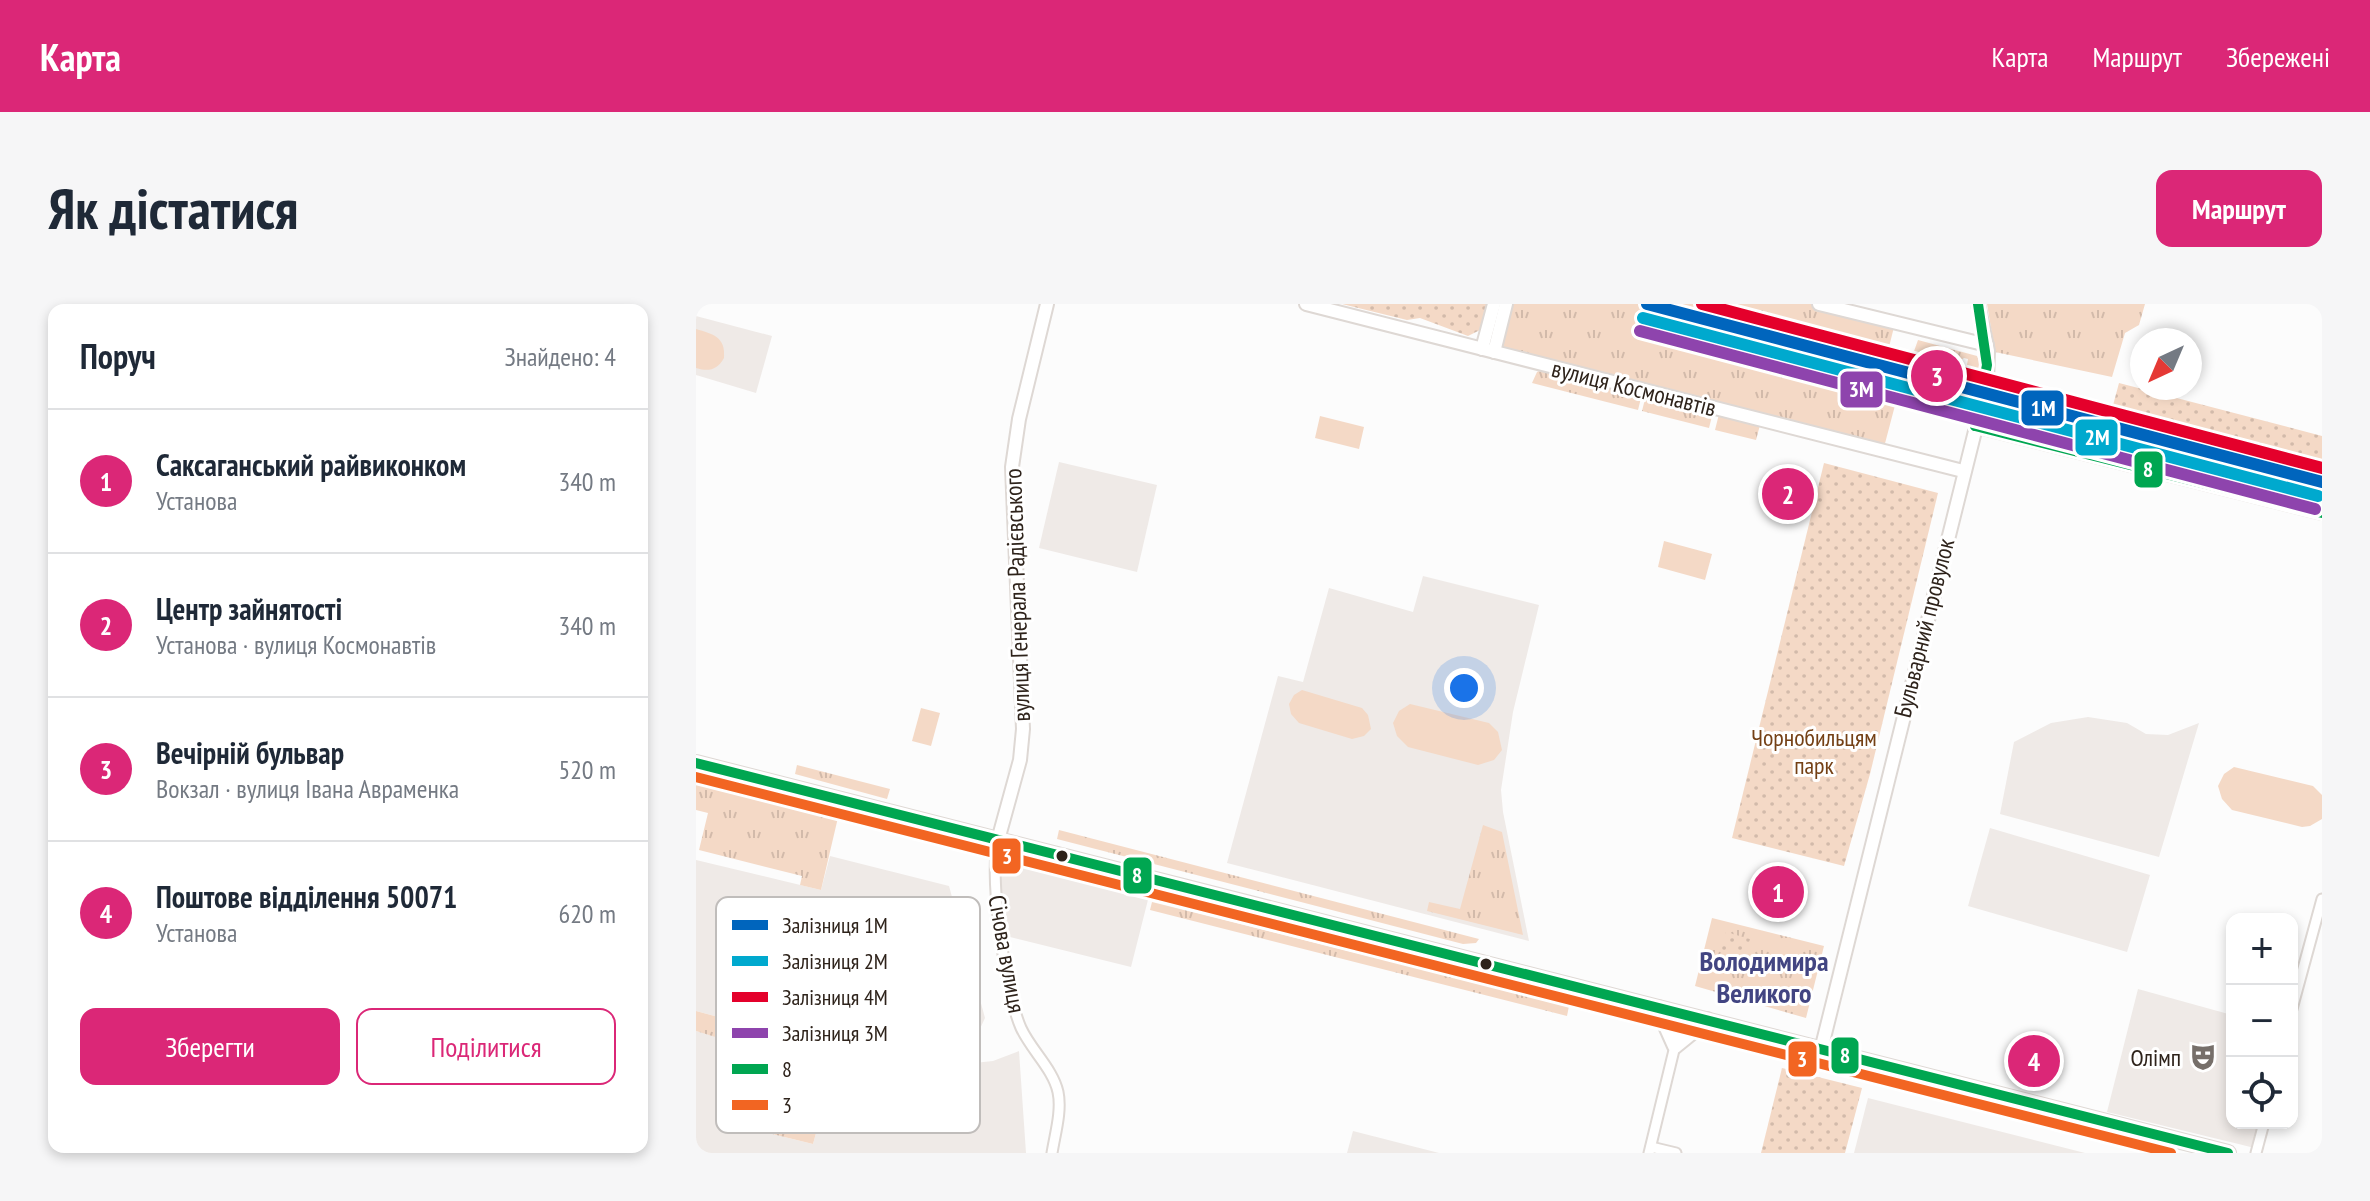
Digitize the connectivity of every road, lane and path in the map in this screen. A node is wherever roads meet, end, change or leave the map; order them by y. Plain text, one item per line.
1 (1047, 304) edge
2 (1306, 304) edge
3 (1494, 304) edge
4 (1506, 304) edge
5 (1819, 304) edge
6 (1978, 304) edge
7 (1987, 345) junction
8 (1488, 351) junction
9 (1975, 426) junction
10 (1963, 471) junction
11 (2322, 513) edge
12 (696, 763) edge
13 (998, 840) junction
14 (2322, 899) edge
15 (2298, 987) edge
16 (1658, 1008) junction
17 (1707, 1020) junction
18 (1675, 1046) junction
19 (1821, 1050) junction
20 (2262, 1129) edge
21 (1650, 1150) edge
22 (1052, 1153) edge
23 (1676, 1153) edge
24 (2228, 1153) edge
25 (2256, 1153) edge

1 - 13 street, вулиця Генерала Радієвського
2 - 8 street, вулиця Космонавтів
3 - 8 street
4 - 8 street
5 - 7 street
6 - 7 street, Бульварний провулок
7 - 9 street, Бульварний провулок
8 - 10 street, вулиця Космонавтів
9 - 10 street, Бульварний провулок
9 - 11 street
10 - 19 street, Бульварний провулок
12 - 13 main road
13 - 16 main road
13 - 22 street, Січова вулиця
14 - 15 street
16 - 17 main road
16 - 18 main road
17 - 18 main road
17 - 19 main road
18 - 21 street
19 - 24 main road
20 - 25 street
21 - 23 street

